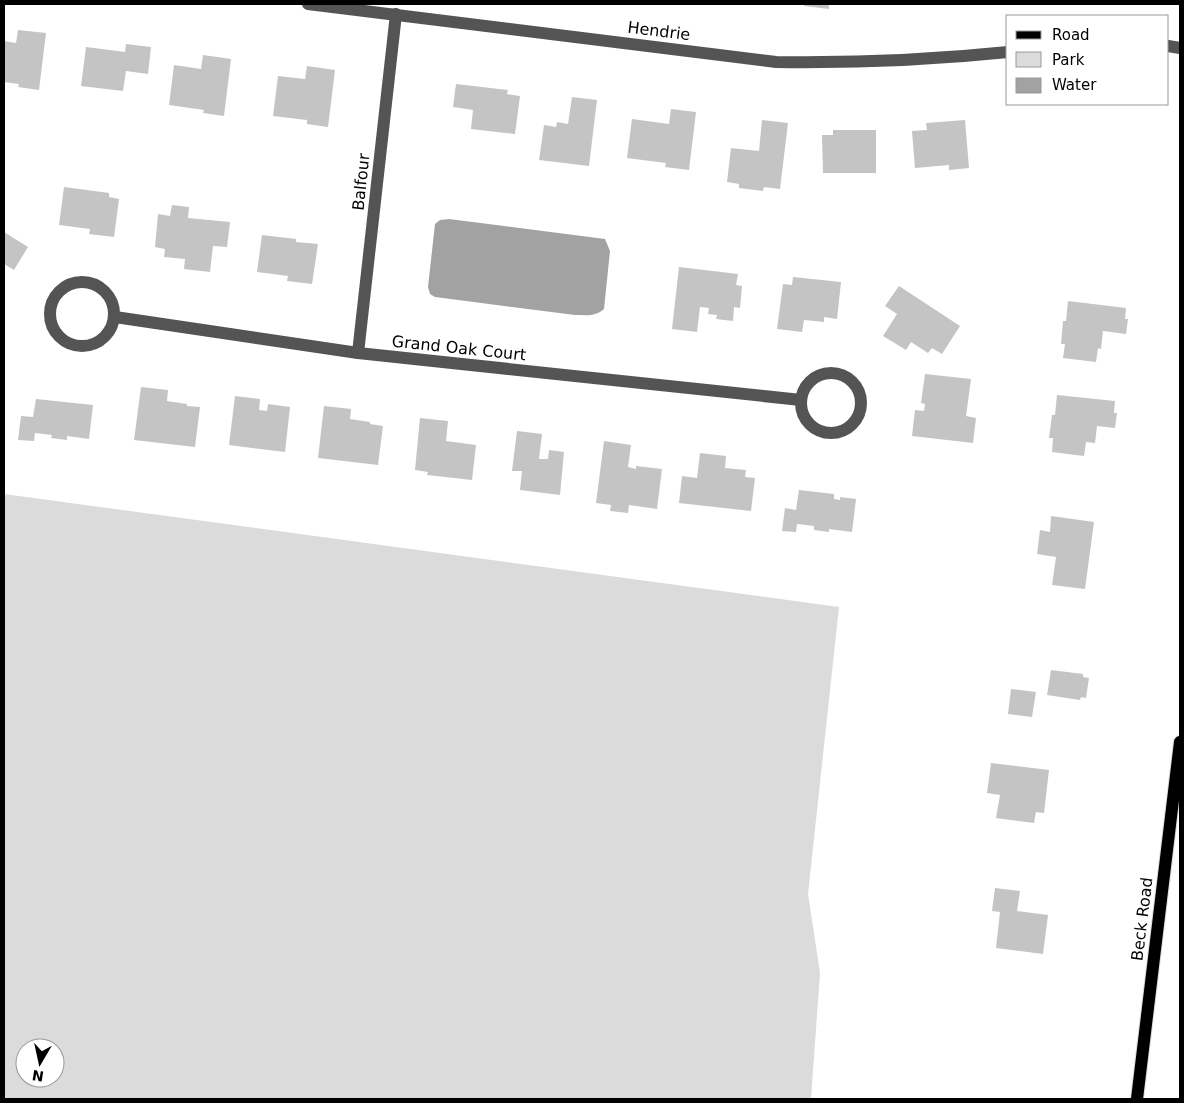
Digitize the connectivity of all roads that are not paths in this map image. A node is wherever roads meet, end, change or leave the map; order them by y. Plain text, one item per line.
1 (308, 4) edge
2 (396, 14) junction
3 (1006, 52) edge
4 (114, 317) junction
5 (358, 353) junction
6 (801, 400) junction
7 (1180, 742) edge
8 (1137, 1099) edge

1 - 2 street, Hendrie
2 - 3 street, Hendrie
2 - 5 street, Balfour
4 - 4 street
4 - 5 street, Grand Oak Court
5 - 6 street, Grand Oak Court
6 - 6 street
7 - 8 main road, Beck Road

